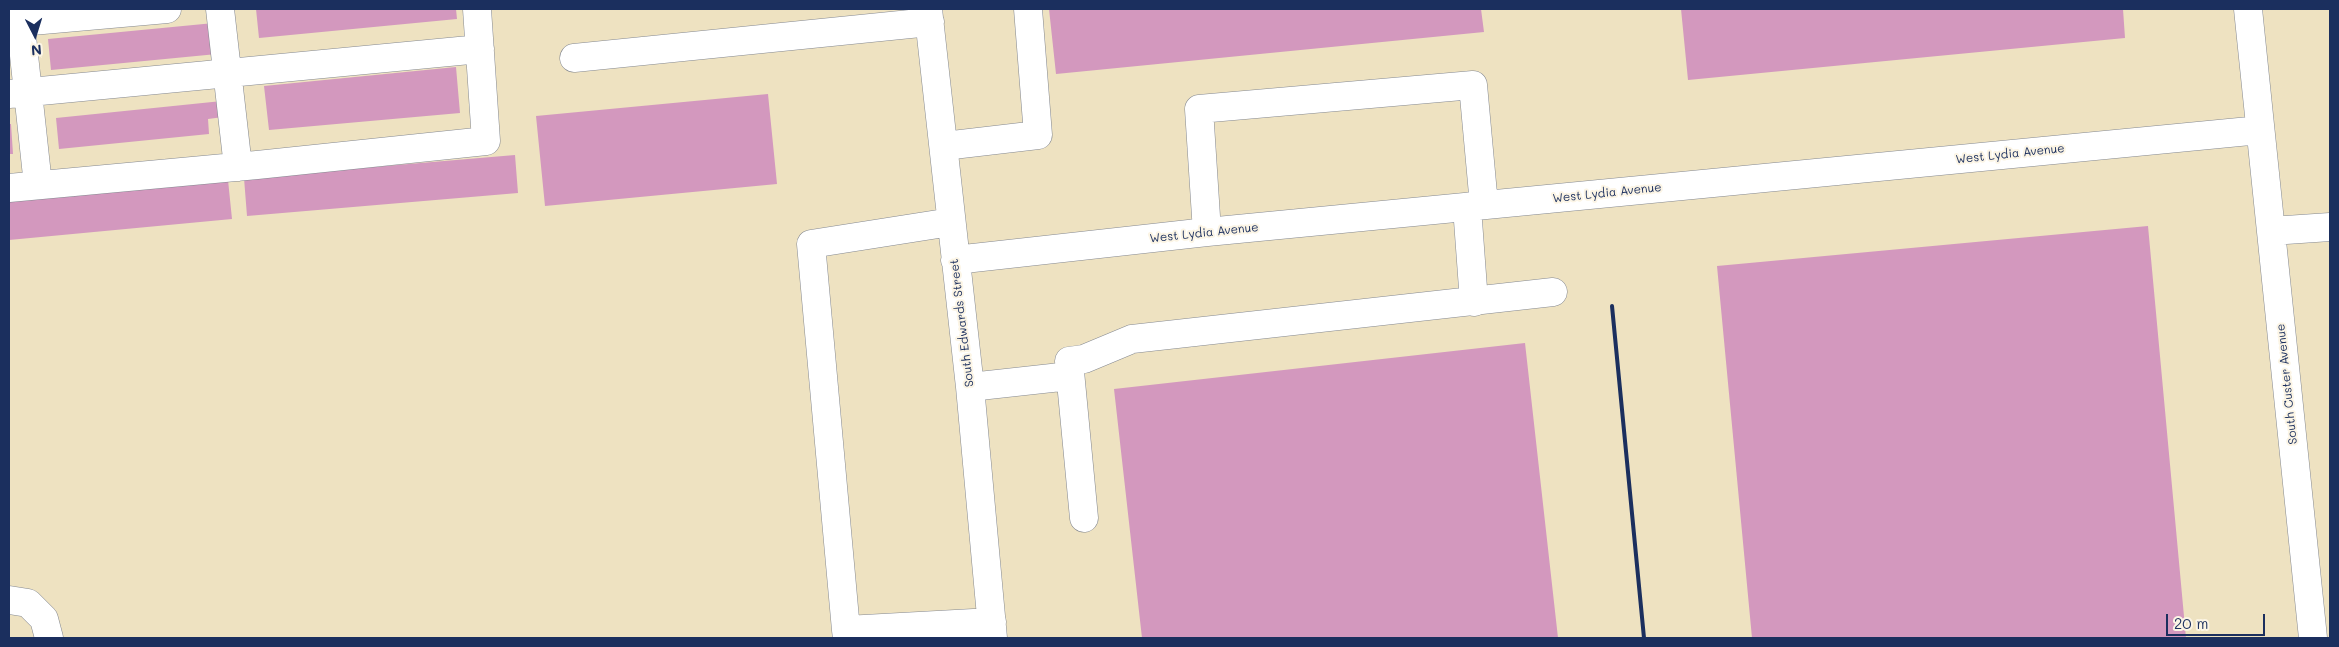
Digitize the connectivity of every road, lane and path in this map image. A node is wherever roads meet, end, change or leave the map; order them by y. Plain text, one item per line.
1 (167, 9) edge
2 (220, 9) edge
3 (477, 9) edge
4 (1028, 9) edge
5 (2248, 9) edge
6 (929, 16) edge
7 (16, 18) edge
8 (480, 48) junction
9 (574, 58) dead end
10 (228, 73) junction
11 (18, 93) edge
12 (2260, 130) junction
13 (944, 146) junction
14 (238, 167) junction
15 (38, 185) junction
16 (9, 188) edge
17 (1476, 206) junction
18 (951, 222) junction
19 (2330, 227) edge
20 (2271, 231) junction
21 (1207, 232) junction
22 (955, 260) junction
23 (1553, 292) dead end
24 (1474, 302) junction
25 (1070, 376) junction
26 (970, 388) junction
27 (1084, 518) dead end
28 (9, 600) edge
29 (2320, 604) edge
30 (992, 630) edge
31 (847, 634) edge
32 (48, 638) edge
33 (2313, 638) edge

1 - 7 street
2 - 10 street
3 - 8 street
4 - 13 street
5 - 12 street, South Custer Avenue
6 - 9 street
6 - 13 street, South Edwards Street
7 - 11 street
8 - 10 street
8 - 14 street
10 - 11 street
10 - 14 street
11 - 15 street
12 - 17 street, West Lydia Avenue
12 - 20 street, South Custer Avenue
13 - 18 street, South Edwards Street
14 - 15 street
15 - 16 street
17 - 21 street, West Lydia Avenue
17 - 21 street
17 - 24 street
18 - 22 street, South Edwards Street
18 - 31 street
19 - 20 street
20 - 29 street, South Custer Avenue
21 - 22 street, West Lydia Avenue
22 - 26 street, South Edwards Street
23 - 24 street
24 - 25 street
25 - 26 street
25 - 27 street
26 - 30 street, South Edwards Street
28 - 32 street
29 - 33 street, South Custer Avenue
30 - 31 street

